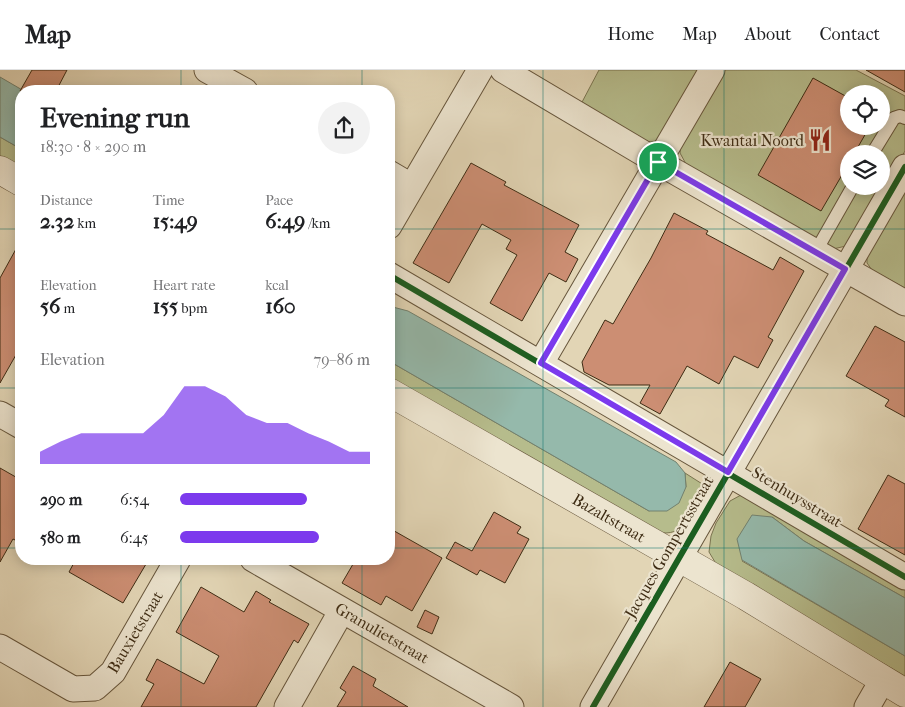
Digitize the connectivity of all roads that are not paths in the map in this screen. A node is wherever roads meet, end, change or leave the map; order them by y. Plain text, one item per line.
1 (208, 70) edge
2 (480, 70) edge
3 (503, 70) edge
4 (712, 70) edge
5 (241, 82) edge
6 (905, 118) edge
7 (878, 145) edge
8 (658, 162) junction
9 (905, 167) edge
10 (0, 170) edge
11 (395, 177) edge
12 (15, 179) edge
13 (411, 186) junction
14 (849, 195) edge
15 (395, 215) edge
16 (816, 252) junction
17 (845, 269) junction
18 (395, 278) edge
19 (905, 303) edge
20 (541, 363) junction
21 (395, 395) edge
22 (0, 414) edge
23 (15, 423) edge
24 (728, 472) junction
25 (679, 558) junction
26 (175, 565) edge
27 (263, 565) edge
28 (905, 577) edge
29 (342, 610) junction
30 (0, 647) edge
31 (894, 687) edge
32 (287, 707) edge
33 (511, 707) edge
34 (592, 707) edge
35 (867, 707) edge

1 - 5 street
2 - 13 street
3 - 8 street
4 - 8 street
6 - 7 lane
8 - 16 street
8 - 20 street
9 - 17 street, Jacques Gompertsstraat
10 - 12 street
11 - 13 street
13 - 15 street
14 - 16 lane
16 - 17 street
17 - 19 street
17 - 24 street, Jacques Gompertsstraat
18 - 20 street, Stenhuysstraat
20 - 24 street, Stenhuysstraat
21 - 25 street, Bazaltstraat
22 - 23 street
24 - 25 street, Jacques Gompertsstraat
24 - 28 street, Stenhuysstraat
25 - 31 street, Bazaltstraat
25 - 34 street, Jacques Gompertsstraat
26 - 30 street, Bauxietstraat
27 - 29 street, Granulietstraat
29 - 32 street
29 - 33 street, Granulietstraat
31 - 35 street

